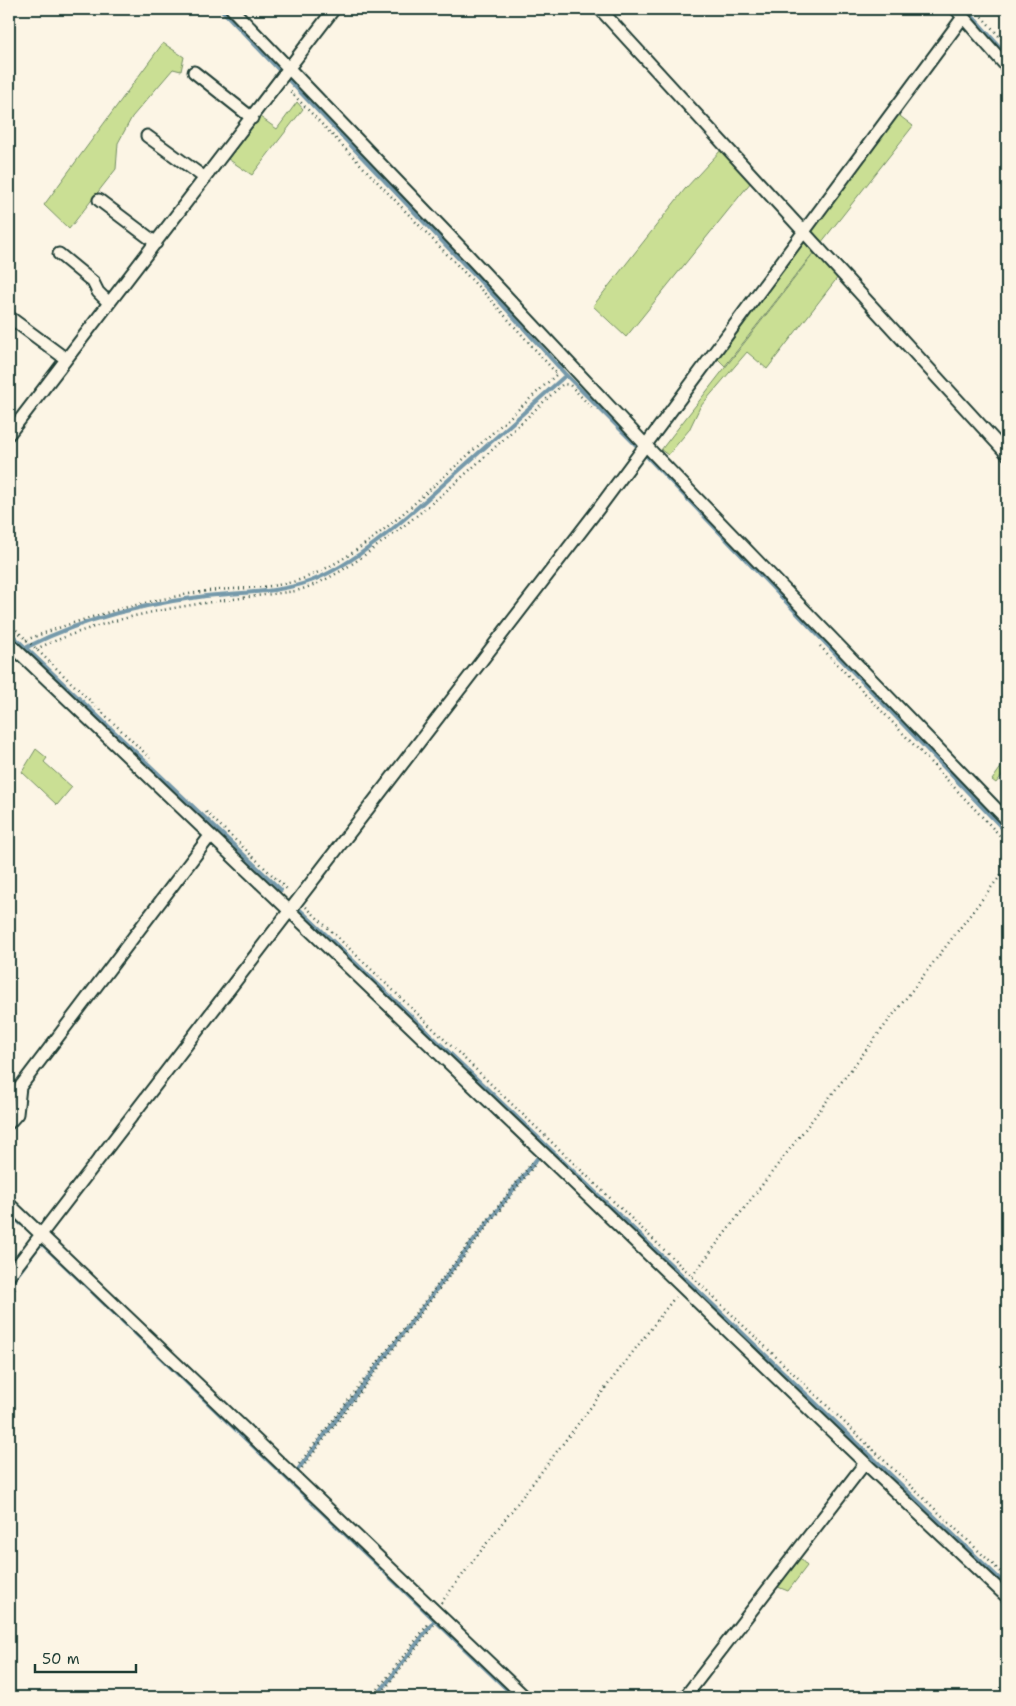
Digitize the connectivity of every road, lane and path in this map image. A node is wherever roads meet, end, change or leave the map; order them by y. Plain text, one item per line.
1 (232, 9) edge
2 (334, 9) edge
3 (600, 9) edge
4 (975, 9) edge
5 (959, 13) edge
6 (1007, 45) edge
7 (1007, 67) edge
8 (194, 72) dead end
9 (284, 75) junction
10 (252, 118) junction
11 (147, 136) dead end
12 (205, 178) junction
13 (99, 200) dead end
14 (803, 231) junction
15 (156, 243) junction
16 (59, 254) dead end
17 (109, 303) junction
18 (12, 319) dead end
19 (66, 359) junction
20 (597, 413) dead end
21 (9, 414) edge
22 (19, 421) junction
23 (9, 434) edge
24 (643, 448) junction
25 (1007, 454) edge
26 (9, 623) edge
27 (18, 646) edge
28 (820, 646) dead end
29 (34, 650) junction
30 (155, 764) dead end
31 (205, 811) dead end
32 (1007, 820) edge
33 (210, 836) junction
34 (1007, 842) edge
35 (1007, 867) edge
36 (298, 899) junction
37 (288, 911) junction
38 (9, 1123) edge
39 (543, 1152) junction
40 (9, 1204) edge
41 (40, 1235) junction
42 (9, 1276) edge
43 (691, 1277) junction
44 (683, 1288) junction
45 (865, 1463) junction
46 (293, 1476) junction
47 (1007, 1578) edge
48 (1007, 1597) edge
49 (432, 1617) junction
50 (436, 1625) dead end
51 (372, 1697) edge
52 (379, 1697) edge
53 (525, 1697) edge
54 (685, 1697) edge

1 - 9 street
2 - 9 street
3 - 14 street
4 - 6 path
5 - 7 street
5 - 14 street
8 - 10 street
9 - 10 street
9 - 24 street
9 - 27 path
10 - 12 street
11 - 12 street
12 - 15 street
13 - 15 street
14 - 24 street
14 - 25 street
15 - 17 street
16 - 17 street
17 - 19 street
18 - 19 street
19 - 22 street
20 - 29 path
21 - 22 street
22 - 23 street
24 - 32 street
24 - 36 street
26 - 27 path
27 - 29 path
27 - 33 street
28 - 34 path
29 - 30 path
31 - 36 path
33 - 37 street
33 - 38 street
35 - 43 path
36 - 37 street
36 - 43 path
37 - 39 street
37 - 41 street
39 - 44 street
39 - 46 path
40 - 41 street
41 - 42 street
41 - 46 street
43 - 47 path
44 - 45 street
44 - 49 path
45 - 48 street
45 - 54 street
46 - 49 street
49 - 51 path
49 - 53 street
50 - 52 path

